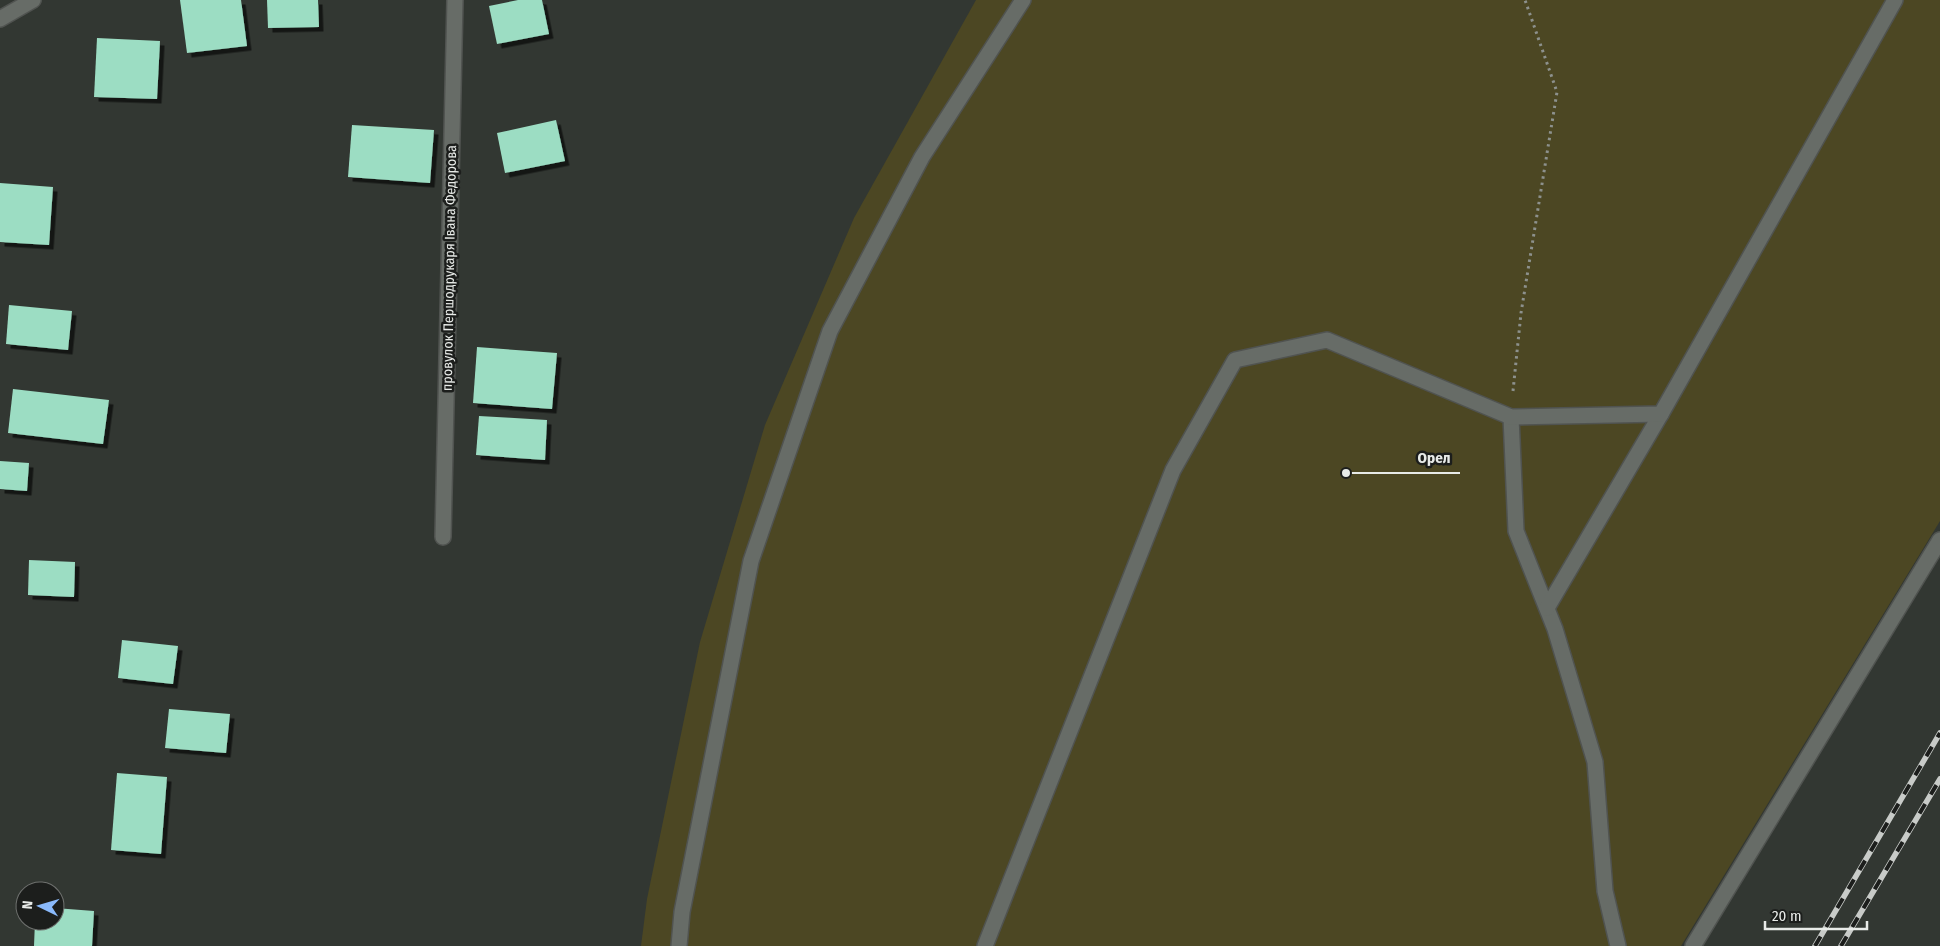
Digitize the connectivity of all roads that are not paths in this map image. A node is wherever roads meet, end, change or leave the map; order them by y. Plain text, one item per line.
1 (33, 0) edge
2 (455, 0) edge
3 (1023, 0) edge
4 (1895, 0) edge
5 (0, 19) edge
6 (1661, 414) junction
7 (1510, 417) junction
8 (443, 537) dead end
9 (1940, 540) edge
10 (1547, 608) junction
11 (679, 946) edge
12 (985, 946) edge
13 (1618, 946) edge
14 (1692, 946) edge

1 - 5 street
2 - 8 street, провулок Першодрукаря Івана Федорова
3 - 11 street
4 - 6 street
6 - 7 street
6 - 10 street
7 - 10 street
7 - 12 street
9 - 14 street
10 - 13 street

